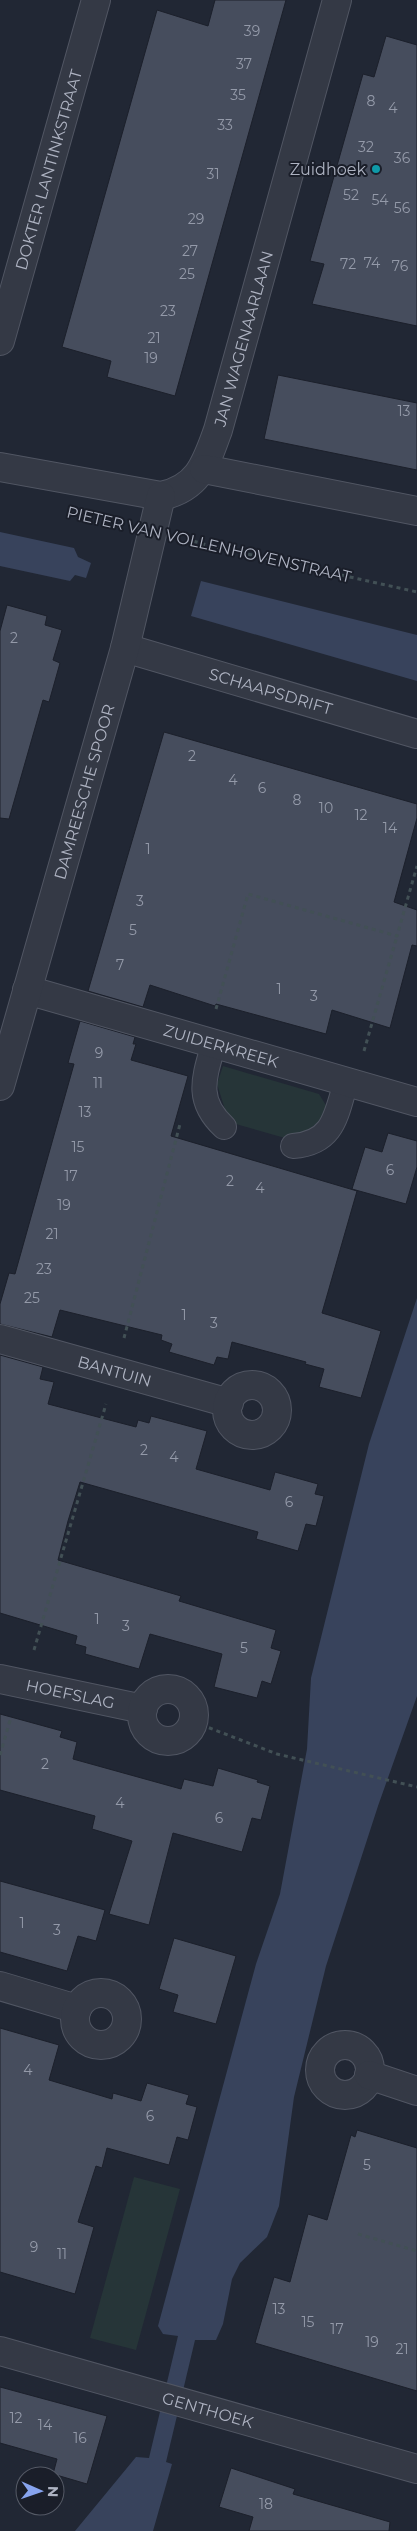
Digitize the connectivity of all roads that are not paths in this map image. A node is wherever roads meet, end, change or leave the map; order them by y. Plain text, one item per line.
1 (96, 0) edge
2 (336, 0) edge
3 (0, 340) edge
4 (0, 467) edge
5 (204, 469) junction
6 (161, 496) junction
7 (417, 511) edge
8 (125, 648) junction
9 (417, 734) edge
10 (27, 990) junction
11 (208, 1042) junction
12 (350, 1083) junction
13 (0, 1086) edge
14 (417, 1102) edge
15 (224, 1127) dead end
16 (293, 1146) dead end
17 (0, 1340) edge
18 (229, 1403) dead end
19 (11, 1682) edge
20 (142, 1708) junction
21 (0, 1986) edge
22 (77, 2009) dead end
23 (369, 2075) dead end
24 (417, 2091) edge
25 (0, 2351) edge
26 (417, 2469) edge

1 - 3 street, DOKTER LANTINKSTRAAT
2 - 5 street, JAN WAGENAARLAAN
4 - 6 street
5 - 6 street, JAN WAGENAARLAAN
5 - 7 street
6 - 8 street, DAMREESCHE SPOOR
8 - 9 street, SCHAAPSDRIFT
8 - 10 street, DAMREESCHE SPOOR
10 - 11 street, ZUIDERKREEK
10 - 13 street, DAMREESCHE SPOOR
11 - 12 street, ZUIDERKREEK
11 - 15 lane
12 - 14 street, ZUIDERKREEK
12 - 16 lane
17 - 18 street, BANTUIN
19 - 20 street, HOEFSLAG
20 - 20 street
21 - 22 street
23 - 24 street
25 - 26 street, GENTHOEK

